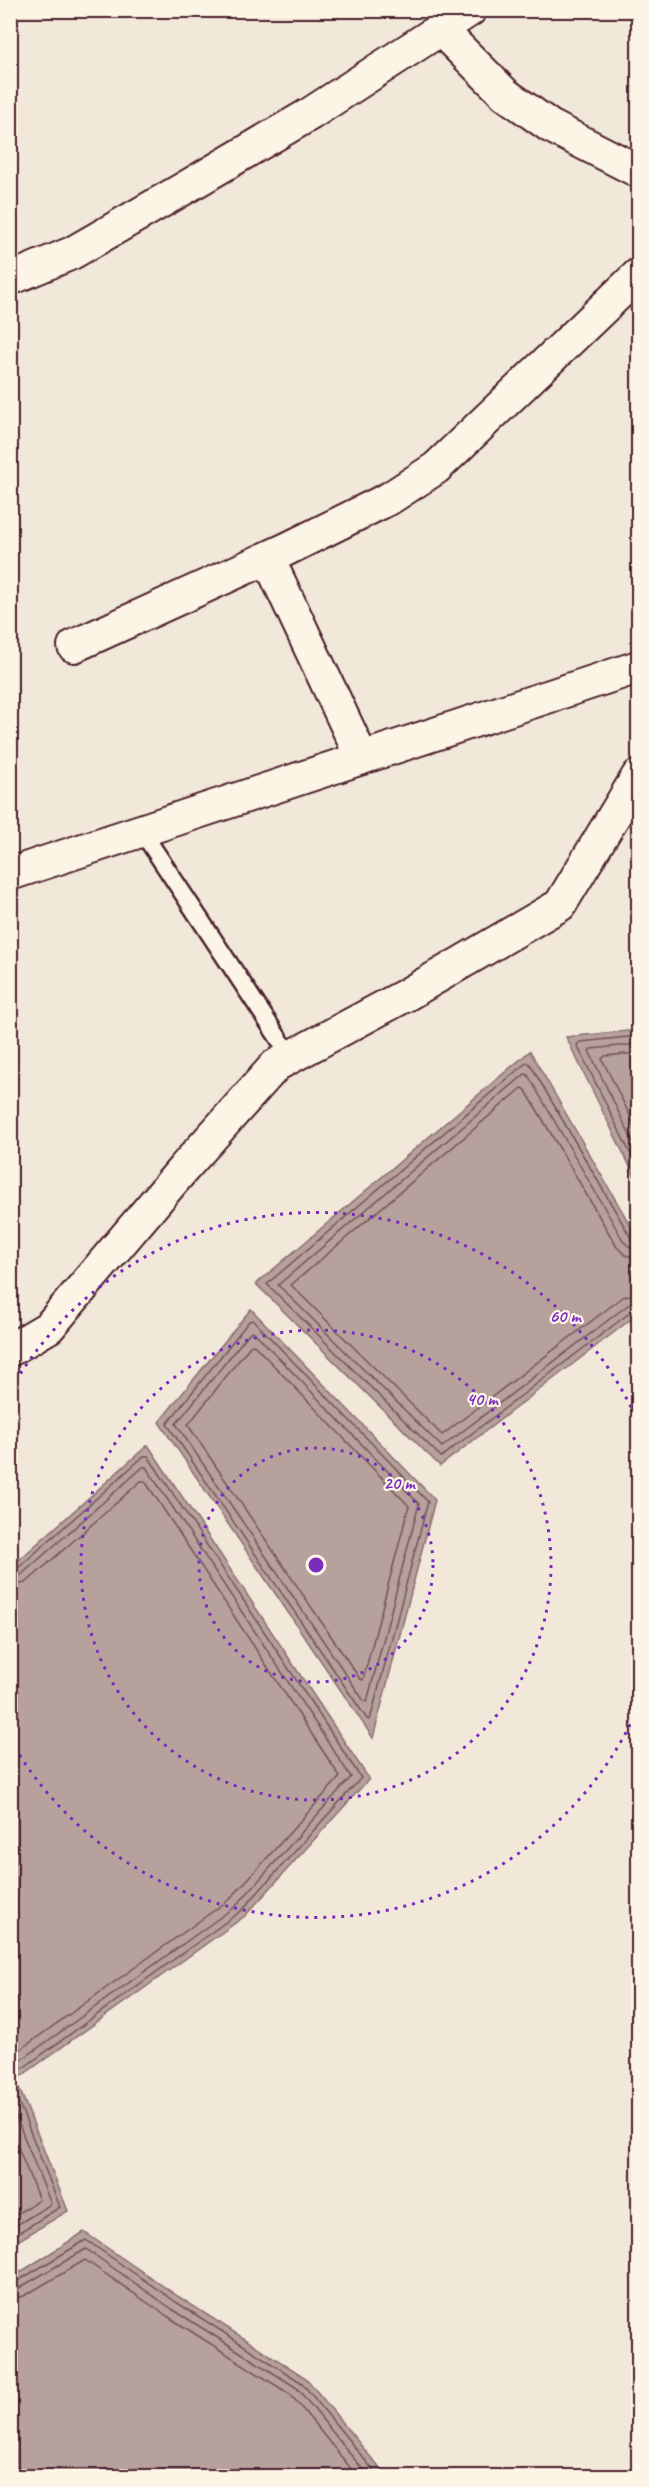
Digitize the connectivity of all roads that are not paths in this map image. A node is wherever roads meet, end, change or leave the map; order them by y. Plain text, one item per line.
1 (470, 10) edge
2 (440, 29) junction
3 (639, 171) edge
4 (639, 275) edge
5 (10, 279) edge
6 (268, 558) junction
7 (74, 646) dead end
8 (639, 667) edge
9 (362, 758) junction
10 (639, 776) edge
11 (141, 830) junction
12 (10, 874) edge
13 (291, 1057) junction
14 (10, 1350) edge

1 - 2 street
2 - 3 street
2 - 5 street
4 - 6 street
6 - 7 street
6 - 9 street
8 - 9 street
9 - 11 street
10 - 13 street
11 - 12 street
11 - 13 lane
13 - 14 street

